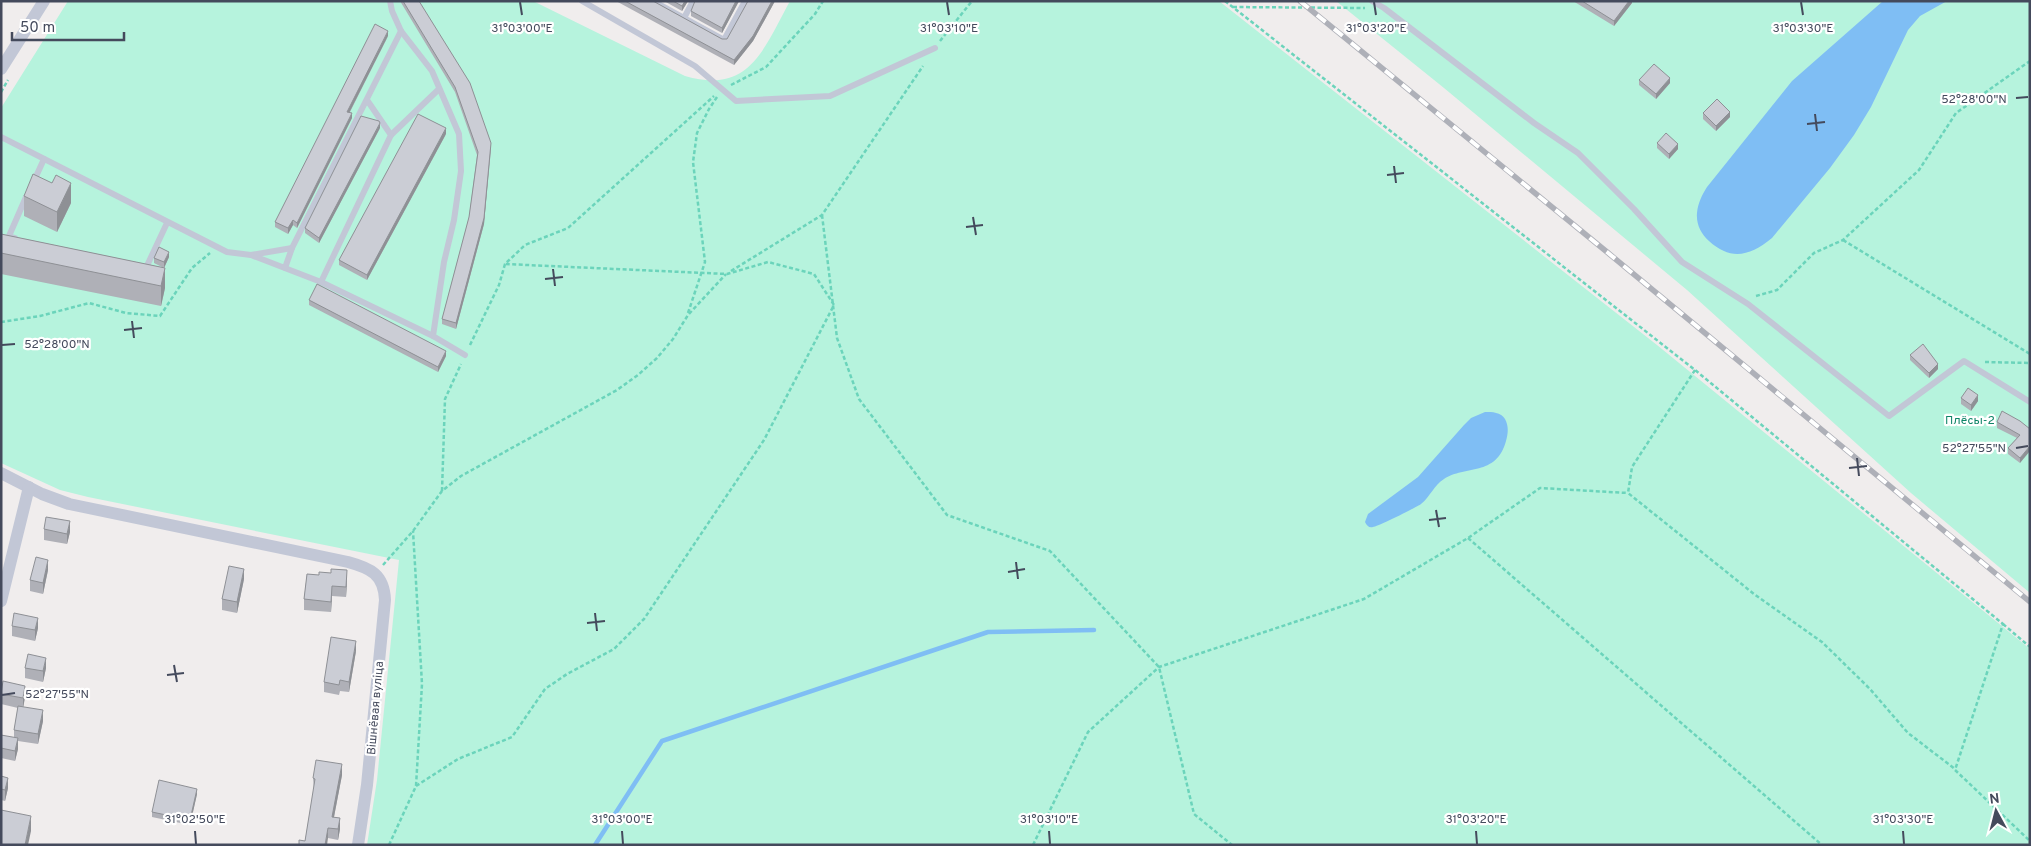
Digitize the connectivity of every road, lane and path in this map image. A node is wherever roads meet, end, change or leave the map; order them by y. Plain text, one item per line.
1 (44, 1) edge
2 (390, 1) edge
3 (582, 1) edge
4 (654, 1) edge
5 (694, 1) edge
6 (745, 1) edge
7 (823, 1) edge
8 (972, 1) edge
9 (1224, 1) edge
10 (1372, 1) edge
11 (1231, 7) junction
12 (1384, 8) junction
13 (684, 18) junction
14 (401, 31) junction
15 (935, 48) junction
16 (2030, 61) edge
17 (1, 70) edge
18 (439, 88) junction
19 (722, 90) junction
20 (367, 100) junction
21 (391, 135) junction
22 (1, 137) edge
23 (44, 159) junction
24 (822, 215) junction
25 (167, 223) junction
26 (18, 239) edge
27 (1843, 240) junction
28 (216, 247) junction
29 (292, 248) junction
30 (251, 255) junction
31 (505, 264) junction
32 (285, 268) junction
33 (701, 273) junction
34 (143, 274) edge
35 (726, 274) junction
36 (321, 282) junction
37 (1748, 304) junction
38 (834, 305) junction
39 (688, 315) junction
40 (1, 322) edge
41 (433, 336) junction
42 (2030, 354) edge
43 (465, 355) junction
44 (1964, 361) junction
45 (2030, 363) edge
46 (1695, 370) junction
47 (2030, 402) edge
48 (1, 473) edge
49 (30, 487) junction
50 (442, 492) junction
51 (1628, 492) junction
52 (413, 531) junction
53 (1468, 538) junction
54 (375, 574) junction
55 (1, 601) edge
56 (2003, 624) junction
57 (2030, 647) edge
58 (1159, 667) junction
59 (1955, 770) junction
60 (416, 786) junction
61 (2030, 841) edge
62 (358, 845) edge
63 (389, 845) edge
64 (1033, 845) edge
65 (1232, 845) edge
66 (1822, 845) edge

1 - 17 street
2 - 14 lane
3 - 19 lane
4 - 13 lane
5 - 13 lane
6 - 13 lane
7 - 19 path
8 - 15 path
9 - 11 path
10 - 12 lane
11 - 12 path
11 - 46 path
12 - 37 lane
14 - 18 lane
14 - 20 lane
15 - 19 lane
15 - 24 path
16 - 27 path
18 - 21 lane
18 - 41 lane
19 - 31 path
19 - 33 path
20 - 21 lane
20 - 29 lane
21 - 36 lane
22 - 23 lane
23 - 25 lane
23 - 26 lane
24 - 35 path
24 - 38 path
25 - 28 lane
25 - 34 lane
27 - 37 path
27 - 42 path
28 - 30 lane
28 - 40 path
29 - 30 lane
29 - 32 lane
30 - 32 lane
31 - 33 path
31 - 43 path
32 - 36 lane
33 - 35 path
33 - 39 path
35 - 38 path
35 - 39 path
36 - 41 lane
37 - 44 lane
38 - 58 path
38 - 60 path
39 - 50 path
41 - 43 lane
43 - 50 path
44 - 45 path
44 - 47 lane
46 - 51 path
46 - 56 path
48 - 49 street
49 - 54 street
49 - 55 street
50 - 52 path
51 - 53 path
51 - 59 path
52 - 54 path
52 - 60 path
53 - 58 path
53 - 66 path
54 - 62 street, Вішнёвая вуліца
56 - 57 path
56 - 59 path
58 - 64 path
58 - 65 path
59 - 61 path
60 - 63 path

